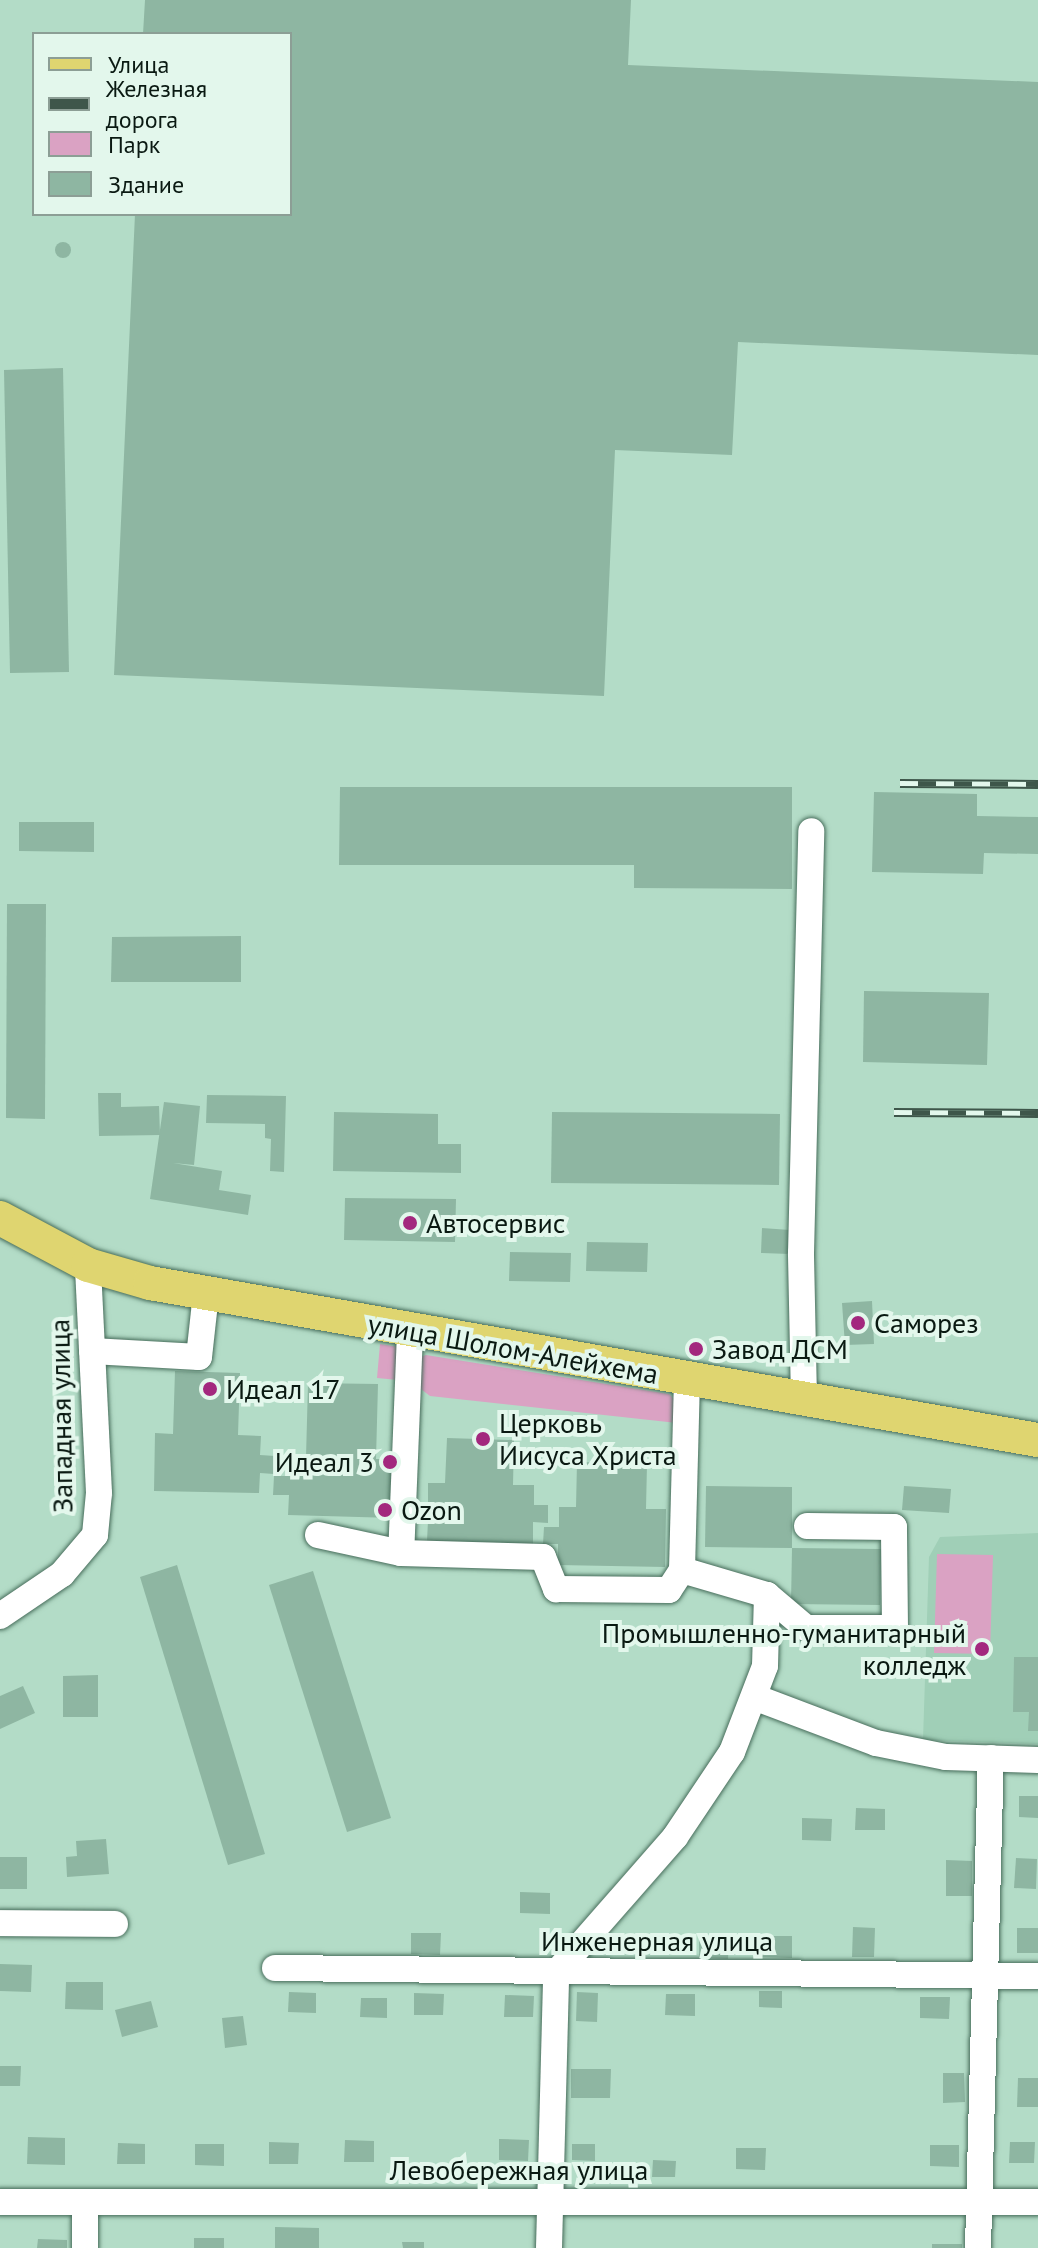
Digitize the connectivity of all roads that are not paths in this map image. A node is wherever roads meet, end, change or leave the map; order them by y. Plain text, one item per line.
1 (811, 831) dead end
2 (0, 1218) edge
3 (88, 1265) junction
4 (206, 1294) junction
5 (410, 1333) junction
6 (92, 1351) junction
7 (687, 1379) junction
8 (804, 1399) junction
9 (1038, 1440) edge
10 (807, 1526) dead end
11 (318, 1535) dead end
12 (401, 1553) junction
13 (682, 1570) junction
14 (767, 1595) junction
15 (0, 1616) edge
16 (754, 1697) junction
17 (991, 1758) junction
18 (1038, 1760) edge
19 (0, 1923) edge
20 (115, 1924) dead end
21 (275, 1968) dead end
22 (556, 1973) junction
23 (983, 1975) junction
24 (1038, 1976) edge
25 (0, 2202) edge
26 (85, 2202) junction
27 (550, 2202) junction
28 (1038, 2202) edge
29 (977, 2203) junction
30 (85, 2248) edge
31 (549, 2248) edge
32 (978, 2248) edge

1 - 8 street
2 - 3 main road, улица Шолом-Алейхема
3 - 4 main road, улица Шолом-Алейхема
3 - 6 street, Западная улица
4 - 5 main road, улица Шолом-Алейхема
4 - 6 street
5 - 7 main road, улица Шолом-Алейхема
5 - 12 street
6 - 15 street, Западная улица
7 - 8 main road, улица Шолом-Алейхема
7 - 13 street
8 - 9 main road, улица Шолом-Алейхема
10 - 14 street
11 - 12 street
12 - 13 street
13 - 14 street
14 - 16 street
16 - 17 street
16 - 22 street
17 - 18 street
17 - 23 street
19 - 20 street
21 - 22 street, Инженерная улица
22 - 23 street, Инженерная улица
22 - 27 street
23 - 24 street, Инженерная улица
23 - 29 street
25 - 26 street, Левобережная улица
26 - 27 street, Левобережная улица
26 - 30 street
27 - 29 street, Левобережная улица
27 - 31 street
28 - 29 street, Левобережная улица
29 - 32 street

